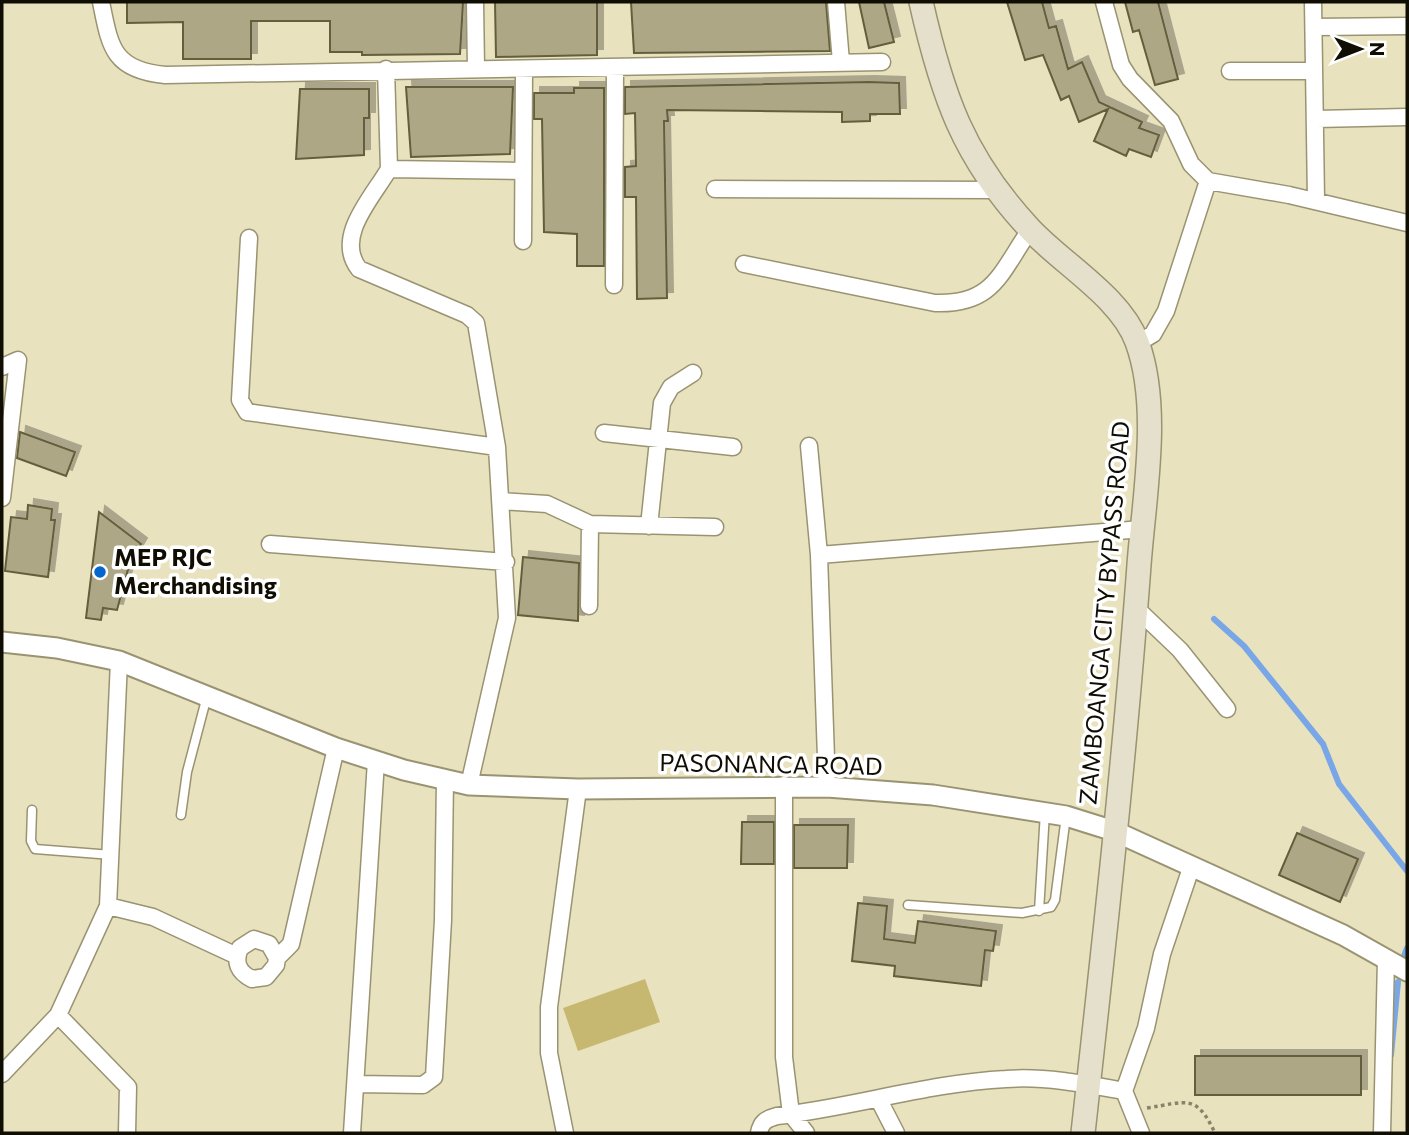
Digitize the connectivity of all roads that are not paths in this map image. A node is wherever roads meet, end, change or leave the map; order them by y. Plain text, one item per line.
1 (101, 2) edge
2 (475, 2) edge
3 (836, 2) edge
4 (921, 2) edge
5 (1104, 2) edge
6 (1313, 2) edge
7 (1407, 26) edge
8 (1315, 27) junction
9 (841, 62) junction
10 (882, 62) dead end
11 (386, 69) junction
12 (476, 69) junction
13 (524, 69) junction
14 (615, 69) junction
15 (1230, 71) dead end
16 (1313, 71) junction
17 (1407, 117) edge
18 (1316, 119) junction
19 (389, 169) junction
20 (523, 171) junction
21 (1208, 181) junction
22 (715, 189) dead end
23 (996, 190) junction
24 (1316, 201) junction
25 (1407, 223) edge
26 (1030, 230) junction
27 (249, 239) dead end
28 (523, 241) dead end
29 (744, 264) dead end
30 (614, 285) dead end
31 (1138, 343) junction
32 (2, 368) edge
33 (693, 373) dead end
34 (604, 433) dead end
35 (658, 439) junction
36 (809, 446) dead end
37 (497, 447) junction
38 (733, 447) dead end
39 (2, 498) edge
40 (502, 501) junction
41 (590, 524) junction
42 (649, 526) junction
43 (715, 527) dead end
44 (1142, 529) junction
45 (270, 544) dead end
46 (819, 555) junction
47 (506, 562) junction
48 (589, 606) dead end
49 (1136, 608) junction
50 (2, 642) edge
51 (119, 661) junction
52 (207, 696) junction
53 (1227, 709) dead end
54 (336, 748) junction
55 (376, 761) junction
56 (445, 780) junction
57 (469, 785) junction
58 (784, 785) junction
59 (827, 787) junction
60 (578, 789) junction
61 (32, 810) dead end
62 (1045, 812) junction
63 (181, 815) dead end
64 (1066, 816) junction
65 (1114, 831) junction
66 (112, 855) junction
67 (1191, 868) junction
68 (108, 905) junction
69 (908, 905) dead end
70 (1039, 911) junction
71 (237, 956) junction
72 (276, 958) junction
73 (1386, 959) junction
74 (1407, 971) edge
75 (58, 1015) junction
76 (2, 1074) edge
77 (357, 1084) junction
78 (1088, 1085) junction
79 (1124, 1091) junction
80 (879, 1100) junction
81 (791, 1114) junction
82 (127, 1133) edge
83 (352, 1133) edge
84 (565, 1133) edge
85 (759, 1133) edge
86 (806, 1133) edge
87 (896, 1133) edge
88 (1083, 1133) edge
89 (1141, 1133) edge
90 (1382, 1133) edge

1 - 11 street
2 - 12 street
3 - 9 street
4 - 23 main road, ZAMBOANGA CITY BYPASS ROAD
5 - 21 street
6 - 8 street
7 - 8 street
8 - 16 street
9 - 10 street
9 - 14 street
11 - 12 street
11 - 19 street
12 - 13 street
13 - 14 street
13 - 20 street
14 - 30 street
15 - 16 street
16 - 18 street
17 - 18 street
18 - 24 street
19 - 20 street
19 - 37 street
20 - 28 street
21 - 24 street
21 - 31 street
22 - 23 street
23 - 26 main road, ZAMBOANGA CITY BYPASS ROAD
24 - 25 street
26 - 29 street
26 - 31 main road, ZAMBOANGA CITY BYPASS ROAD
27 - 37 street
31 - 44 main road, ZAMBOANGA CITY BYPASS ROAD
32 - 39 street
33 - 35 street
34 - 35 street
35 - 38 street
35 - 42 street
36 - 46 street
37 - 40 street
40 - 41 street
40 - 47 street
41 - 42 street
41 - 48 street
42 - 43 street
44 - 46 street
44 - 49 main road, ZAMBOANGA CITY BYPASS ROAD
45 - 47 street
46 - 59 street
47 - 57 street
49 - 53 street
49 - 65 main road, ZAMBOANGA CITY BYPASS ROAD
50 - 51 street, PASONANCA ROAD
51 - 52 street, PASONANCA ROAD
51 - 66 street
52 - 54 street, PASONANCA ROAD
52 - 63 lane
54 - 55 street, PASONANCA ROAD
54 - 72 street
55 - 56 street, PASONANCA ROAD
55 - 77 street
56 - 57 street, PASONANCA ROAD
56 - 77 street
57 - 60 street, PASONANCA ROAD
58 - 59 street, PASONANCA ROAD
58 - 60 street, PASONANCA ROAD
58 - 81 street
59 - 62 street, PASONANCA ROAD
60 - 84 street
61 - 66 lane
62 - 64 street, PASONANCA ROAD
62 - 70 lane
64 - 65 street, PASONANCA ROAD
64 - 70 lane
65 - 67 street, PASONANCA ROAD
65 - 78 main road, ZAMBOANGA CITY BYPASS ROAD
66 - 68 street
67 - 73 street, PASONANCA ROAD
67 - 79 street
68 - 71 street
68 - 75 street
69 - 70 lane
71 - 72 street
71 - 72 street
73 - 74 street, PASONANCA ROAD
73 - 90 street
75 - 76 street
75 - 82 street
77 - 83 street
78 - 79 street
78 - 80 street
78 - 88 main road, ZAMBOANGA CITY BYPASS ROAD
79 - 89 street
80 - 81 street
80 - 87 street
81 - 85 street
81 - 86 street

